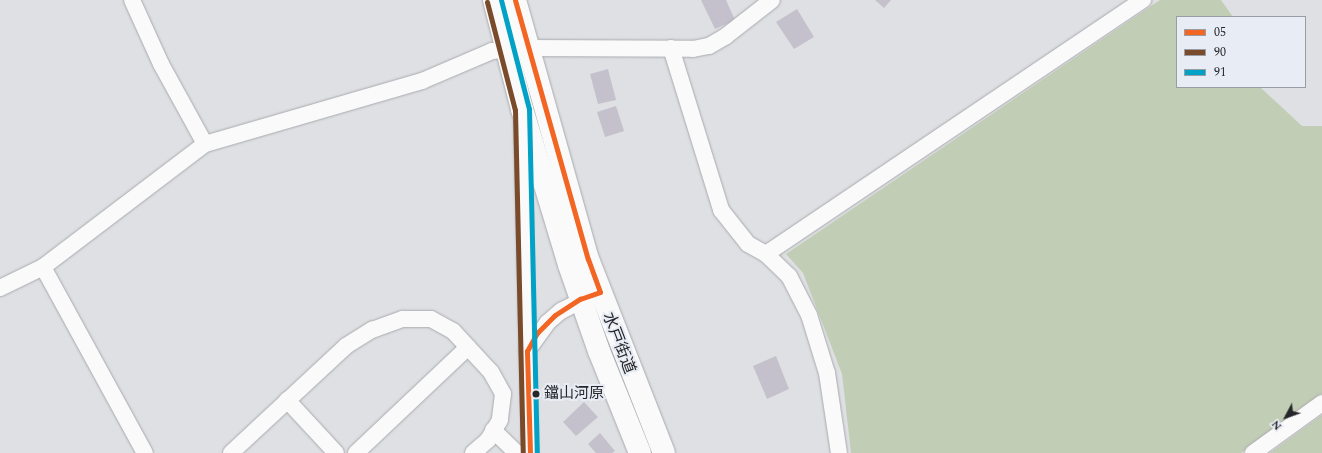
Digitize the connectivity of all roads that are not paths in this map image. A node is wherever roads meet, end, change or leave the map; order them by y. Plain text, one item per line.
1 (132, 0) edge
2 (494, 0) edge
3 (515, 0) edge
4 (772, 0) edge
5 (1143, 0) edge
6 (518, 48) junction
7 (671, 48) junction
8 (522, 109) junction
9 (205, 144) junction
10 (766, 254) junction
11 (43, 267) junction
12 (0, 288) edge
13 (590, 296) junction
14 (468, 347) junction
15 (527, 351) junction
16 (287, 400) junction
17 (1322, 403) edge
18 (493, 430) junction
19 (145, 453) edge
20 (231, 453) edge
21 (336, 453) edge
22 (356, 453) edge
23 (473, 453) edge
24 (517, 453) edge
25 (530, 453) edge
26 (640, 453) edge
27 (664, 453) edge
28 (839, 453) edge
29 (1253, 453) edge

1 - 9 street
2 - 6 highway, 水戸街道
3 - 6 highway, 水戸街道
4 - 7 street
5 - 10 street
6 - 7 street
6 - 8 highway, 水戸街道
6 - 9 street
6 - 13 highway, 水戸街道
7 - 10 street
8 - 13 highway, 水戸街道
8 - 15 street
9 - 11 street
10 - 28 street
11 - 12 street
11 - 19 street
13 - 15 street
13 - 26 highway, 水戸街道
13 - 27 highway, 水戸街道
14 - 16 street
14 - 18 street
14 - 22 street
15 - 25 street
16 - 20 street
16 - 21 street
17 - 29 street
18 - 23 street
18 - 24 street

